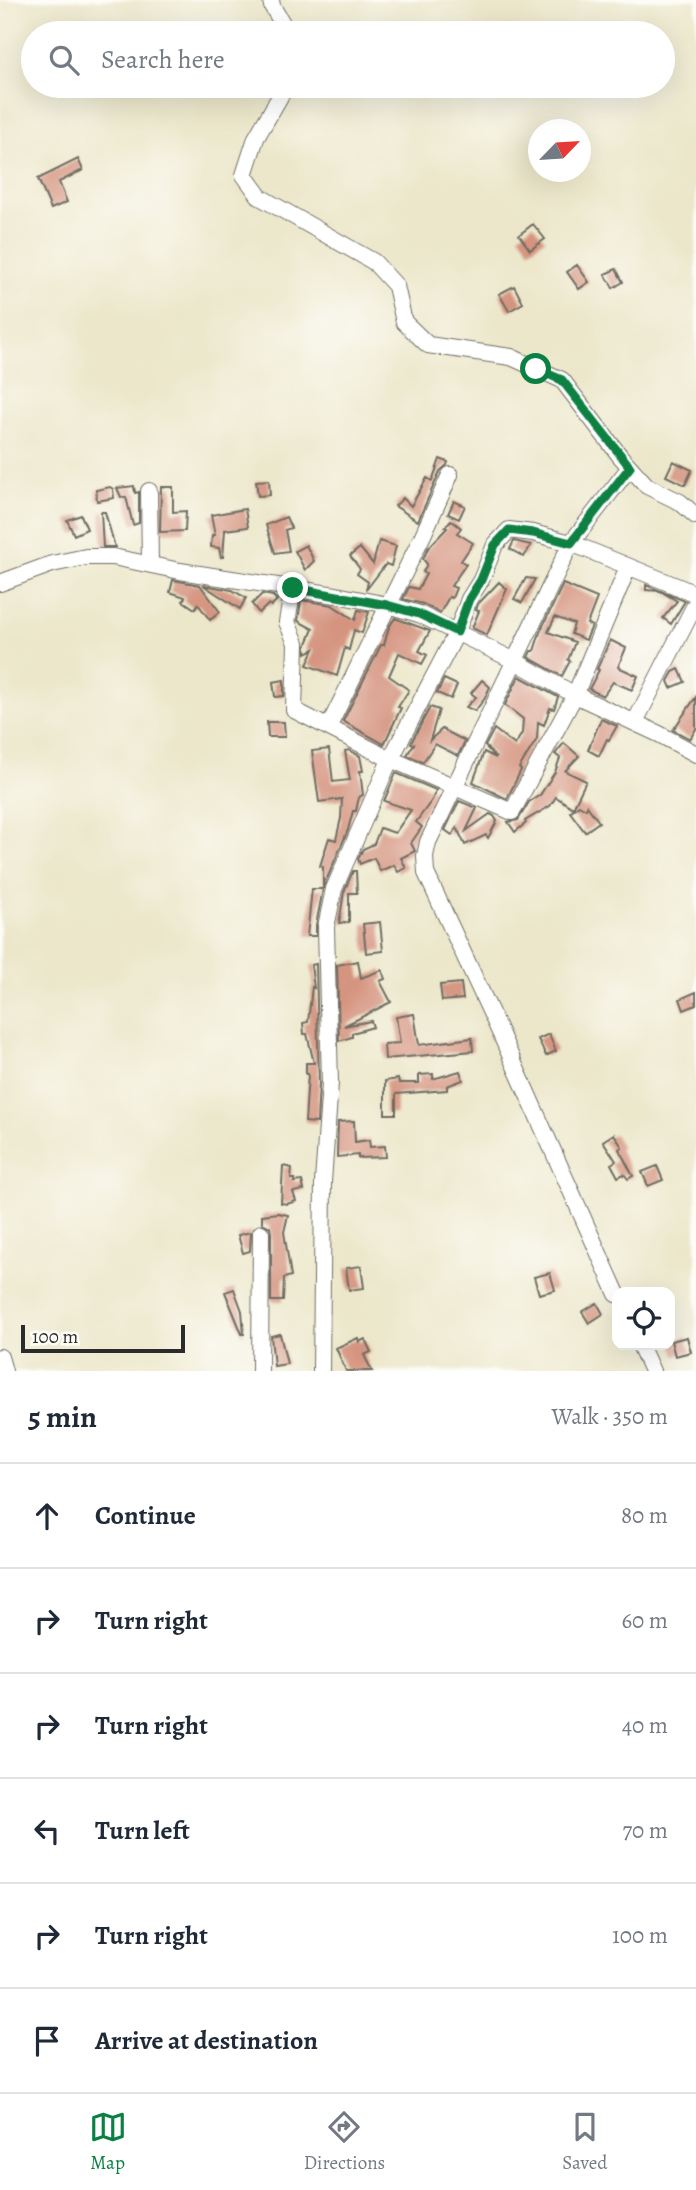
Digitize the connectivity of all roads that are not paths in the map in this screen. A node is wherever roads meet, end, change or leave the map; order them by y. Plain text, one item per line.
1 (271, 0) edge
2 (281, 21) edge
3 (279, 98) edge
4 (630, 467) junction
5 (450, 475) dead end
6 (149, 491) dead end
7 (696, 516) edge
8 (571, 543) junction
9 (150, 564) junction
10 (628, 568) junction
11 (0, 583) edge
12 (293, 588) junction
13 (696, 594) edge
14 (696, 603) edge
15 (387, 605) junction
16 (457, 632) junction
17 (513, 660) junction
18 (575, 695) junction
19 (635, 722) junction
20 (328, 726) junction
21 (694, 750) edge
22 (391, 759) junction
23 (453, 788) junction
24 (261, 1233) dead end
25 (614, 1287) edge
26 (642, 1350) edge
27 (0, 1356) edge
28 (4, 1371) edge
29 (260, 1371) edge
30 (321, 1371) edge
31 (652, 1371) edge

1 - 2 street
3 - 4 street
4 - 7 street
4 - 8 street
5 - 15 street
6 - 9 street
8 - 10 street
8 - 16 street
8 - 17 street
9 - 11 street
9 - 12 street
10 - 13 street
10 - 18 street
12 - 15 street
12 - 20 street
14 - 19 street
15 - 16 street
15 - 20 street
16 - 17 street
16 - 22 street
17 - 18 street
17 - 23 street
18 - 19 street
18 - 23 street
19 - 21 street
20 - 22 street
22 - 23 street
22 - 30 street
23 - 25 street
24 - 29 street
26 - 31 street
27 - 28 street

